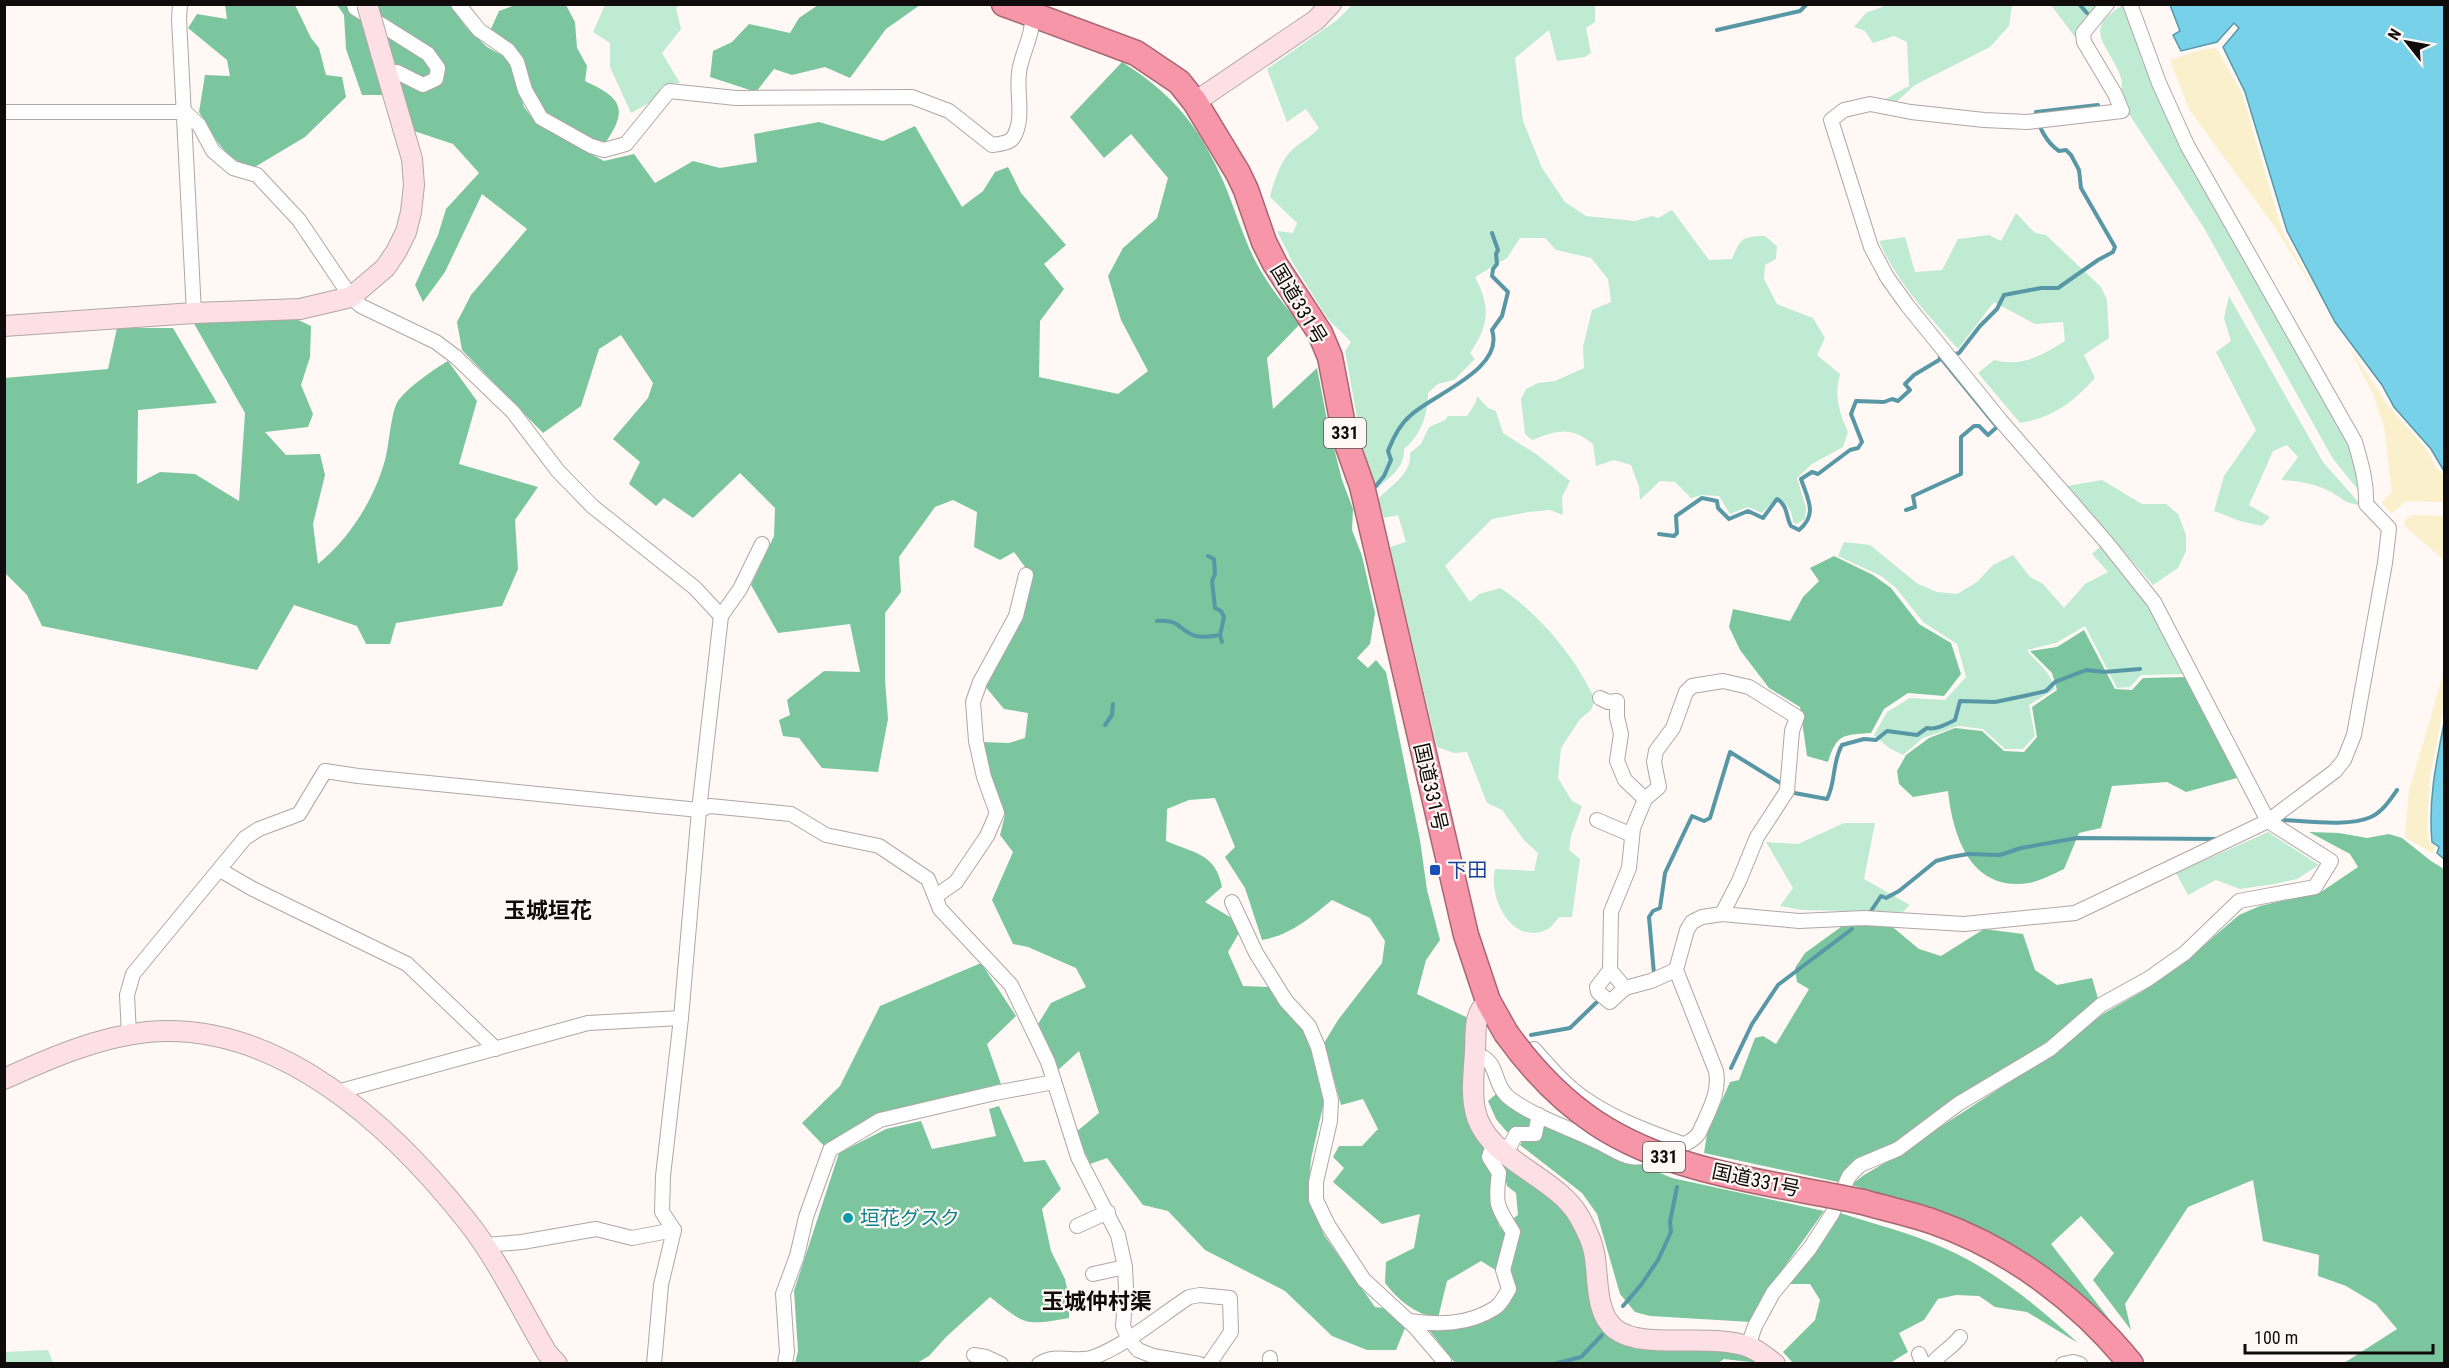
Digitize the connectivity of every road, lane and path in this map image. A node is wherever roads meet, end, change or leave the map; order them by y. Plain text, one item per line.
1 (180, 4) edge
2 (354, 4) edge
3 (367, 4) edge
4 (458, 4) edge
5 (1004, 4) edge
6 (1331, 4) edge
7 (2107, 4) edge
8 (2130, 4) edge
9 (1030, 9) edge
10 (386, 75) junction
11 (1196, 102) junction
12 (4, 112) edge
13 (185, 112) junction
14 (351, 297) junction
15 (194, 313) junction
16 (4, 326) edge
17 (762, 544) dead end
18 (1026, 575) dead end
19 (721, 616) junction
20 (1600, 698) dead end
21 (1645, 799) junction
22 (699, 810) junction
23 (1597, 820) dead end
24 (2268, 820) junction
25 (1632, 835) junction
26 (220, 870) junction
27 (936, 896) junction
28 (1232, 902) dead end
29 (1722, 914) junction
30 (1610, 970) junction
31 (1676, 970) junction
32 (1625, 988) junction
33 (1488, 1001) junction
34 (681, 1018) junction
35 (129, 1035) junction
36 (496, 1049) junction
37 (1534, 1049) dead end
38 (1475, 1054) junction
39 (4, 1079) edge
40 (1054, 1082) junction
41 (338, 1092) junction
42 (1539, 1115) junction
43 (1683, 1144) junction
44 (1498, 1147) junction
45 (1108, 1212) junction
46 (1077, 1226) dead end
47 (674, 1230) junction
48 (484, 1245) junction
49 (1125, 1267) junction
50 (1093, 1274) dead end
51 (1409, 1321) junction
52 (1960, 1337) dead end
53 (1128, 1338) junction
54 (1748, 1346) junction
55 (974, 1355) dead end
56 (557, 1364) edge
57 (654, 1364) edge
58 (785, 1364) edge
59 (1001, 1364) edge
60 (1039, 1364) edge
61 (1199, 1364) edge
62 (1209, 1364) edge
63 (1443, 1364) edge
64 (1776, 1364) edge
65 (1932, 1364) edge
66 (2063, 1364) edge
67 (2080, 1364) edge
68 (2131, 1364) edge

1 - 13 street
2 - 10 street
3 - 10 main road, bridge
4 - 9 street
5 - 9 highway, 国道331号 / 331
6 - 11 main road
7 - 24 street
8 - 24 street
9 - 11 highway, 国道331号 / 331
10 - 14 main road
11 - 33 highway, 国道331号 / 331
12 - 13 street
13 - 14 street
13 - 15 street
14 - 15 main road
14 - 19 street
15 - 16 main road
17 - 19 street
18 - 27 street
19 - 22 street
20 - 21 street
21 - 25 street
21 - 29 street
22 - 26 street
22 - 27 street
22 - 34 street
23 - 25 street
24 - 29 street
24 - 54 street
25 - 30 street
26 - 35 street
26 - 36 street
27 - 40 street
28 - 51 street
29 - 31 street
30 - 32 street
30 - 32 street
31 - 32 street
31 - 43 street
33 - 38 main road
33 - 68 highway, 国道331号 / 331, bridge
34 - 36 street
34 - 47 street
35 - 39 main road
35 - 41 main road
36 - 41 street
37 - 43 street
38 - 42 street
38 - 44 main road
40 - 45 street
40 - 58 street
41 - 48 main road
42 - 43 street
42 - 44 street
44 - 51 street
44 - 54 main road
45 - 46 street
45 - 49 street
47 - 48 street
47 - 57 street
48 - 56 main road
49 - 50 street
49 - 53 street
51 - 63 street
52 - 65 street
53 - 60 street
53 - 61 street
53 - 62 street
54 - 64 main road
55 - 59 street
66 - 67 street

